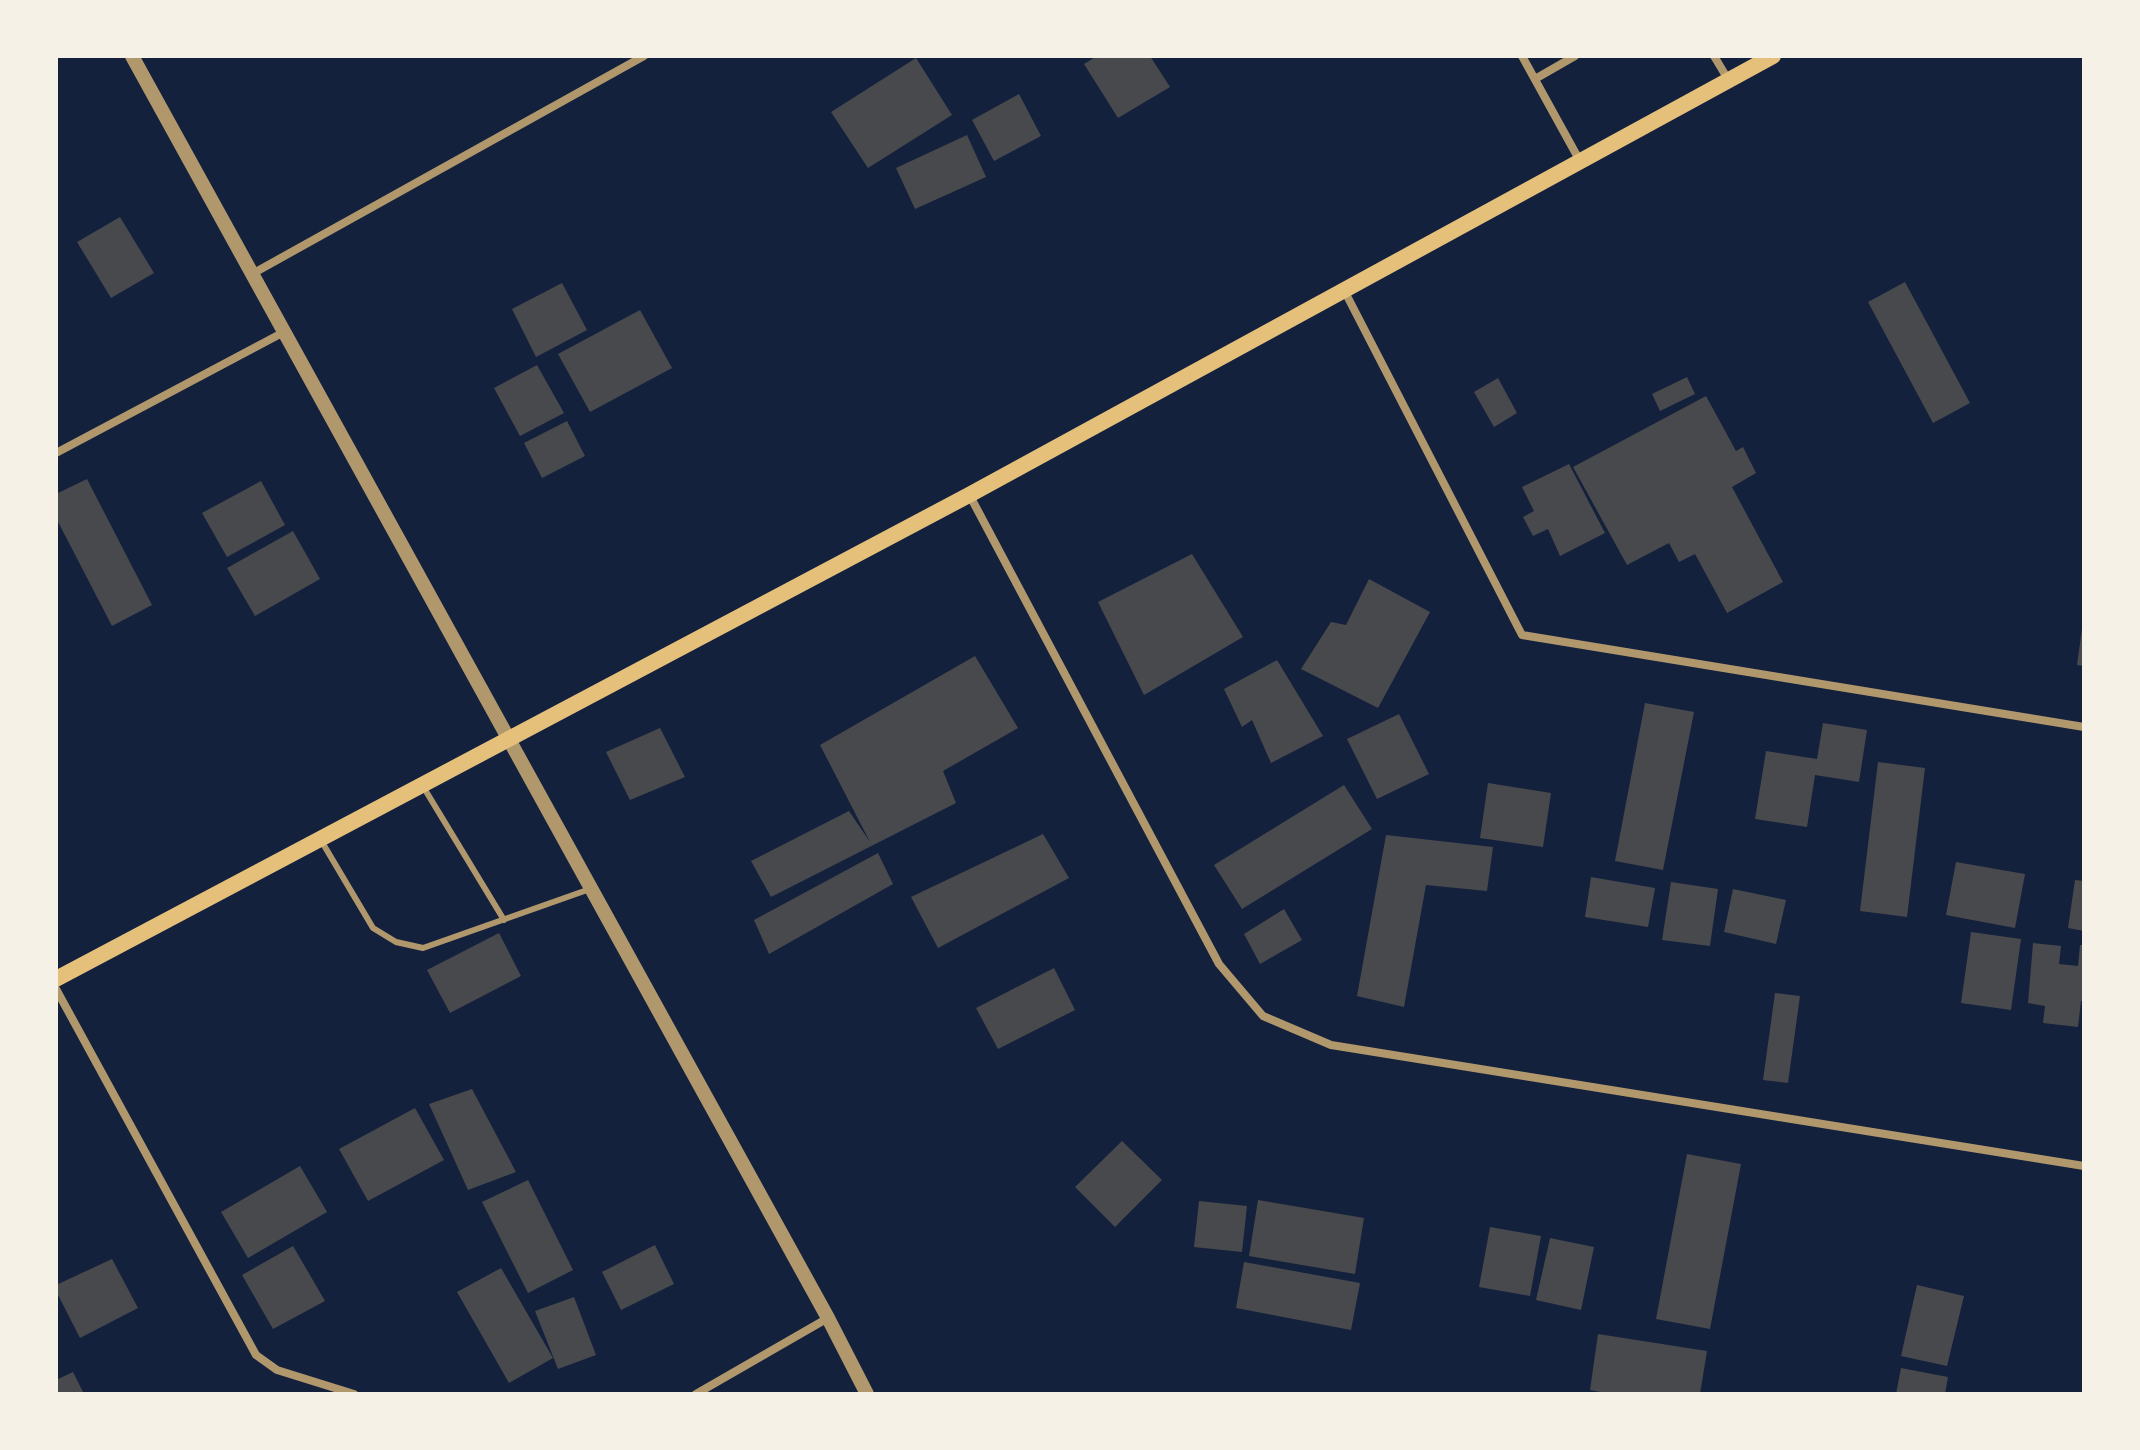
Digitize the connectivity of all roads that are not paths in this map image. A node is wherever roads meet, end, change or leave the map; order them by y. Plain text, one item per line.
1 (132, 56) edge
2 (644, 56) edge
3 (1522, 56) edge
4 (1575, 56) edge
5 (1714, 56) edge
6 (1773, 56) edge
7 (1535, 79) junction
8 (1729, 81) junction
9 (1581, 163) junction
10 (252, 274) junction
11 (1344, 289) junction
12 (284, 332) junction
13 (56, 453) edge
14 (969, 495) junction
15 (2084, 727) edge
16 (507, 739) junction
17 (422, 785) junction
18 (321, 839) junction
19 (590, 889) junction
20 (504, 920) junction
21 (56, 979) edge
22 (56, 989) edge
23 (2084, 1166) edge
24 (828, 1318) junction
25 (354, 1394) edge
26 (696, 1394) edge
27 (867, 1394) edge

1 - 10 street
2 - 10 street
3 - 7 street
4 - 7 street
5 - 8 street
6 - 8 main road
7 - 9 street
8 - 9 main road
9 - 11 main road
10 - 12 street
11 - 14 main road
11 - 15 street
12 - 13 street
12 - 16 street
14 - 16 main road
14 - 23 street
16 - 17 main road
16 - 19 street
17 - 18 main road
17 - 20 lane
18 - 20 lane
18 - 21 main road
19 - 20 lane
19 - 24 street
22 - 25 street
24 - 26 street
24 - 27 street

